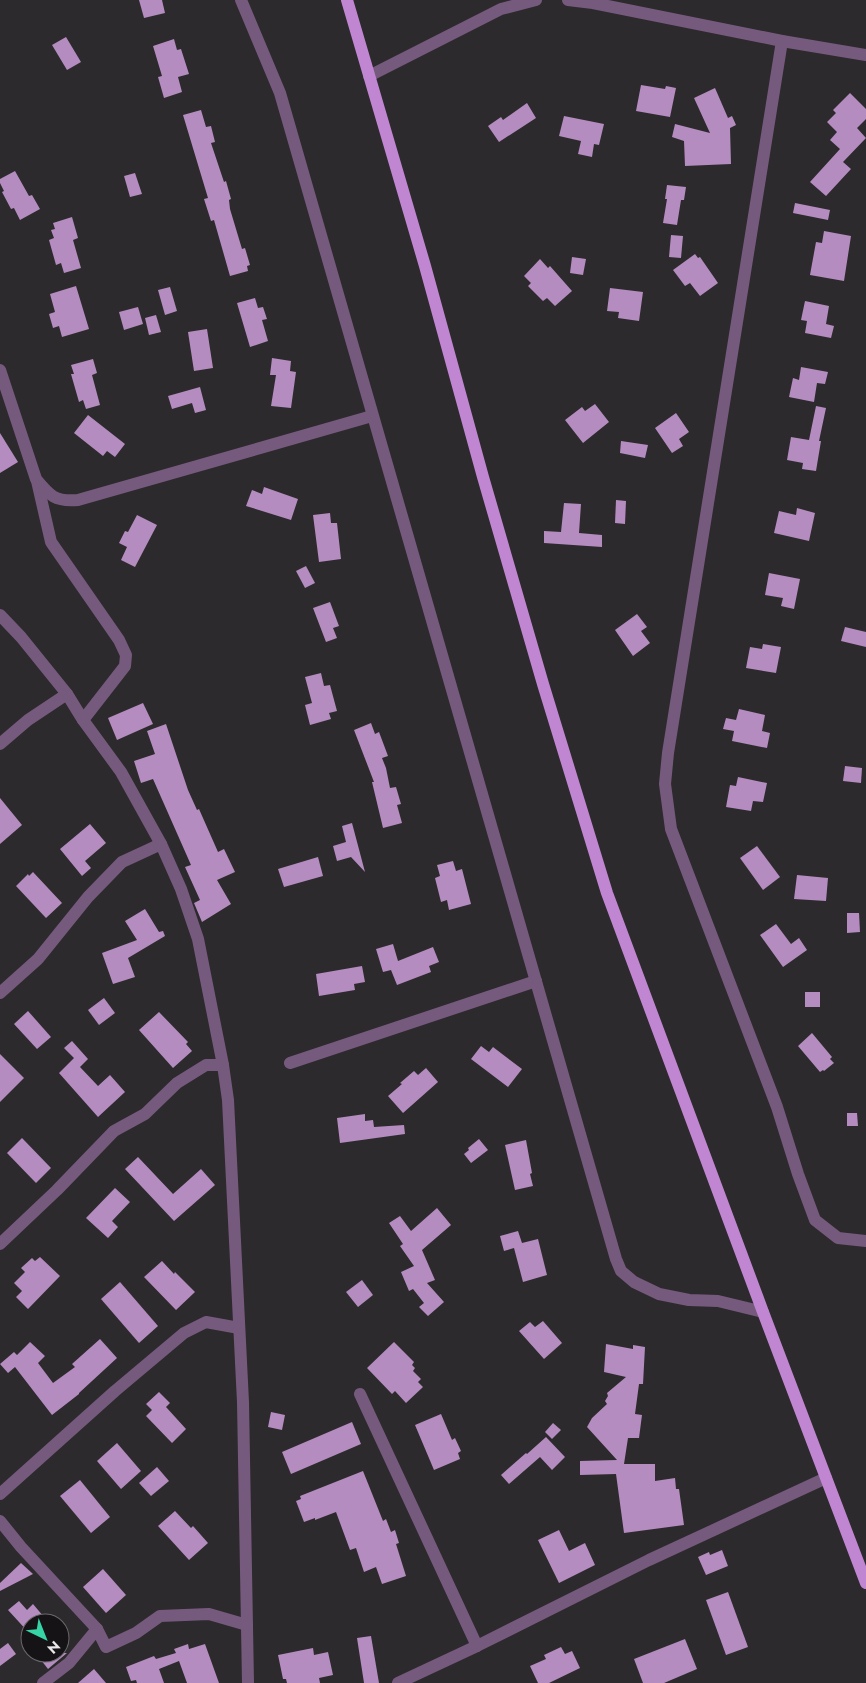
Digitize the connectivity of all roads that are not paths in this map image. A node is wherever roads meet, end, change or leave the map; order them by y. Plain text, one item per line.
1 (241, 0) edge
2 (346, 0) edge
3 (536, 0) edge
4 (568, 0) edge
5 (782, 41) junction
6 (866, 55) edge
7 (369, 76) junction
8 (0, 370) edge
9 (372, 416) junction
10 (36, 479) junction
11 (0, 615) edge
12 (67, 694) junction
13 (83, 720) junction
14 (0, 744) edge
15 (161, 844) junction
16 (536, 981) junction
17 (0, 994) edge
18 (290, 1063) dead end
19 (223, 1066) junction
20 (866, 1241) edge
21 (0, 1244) edge
22 (763, 1312) junction
23 (239, 1328) junction
24 (360, 1394) dead end
25 (826, 1478) junction
26 (0, 1494) edge
27 (0, 1521) edge
28 (866, 1583) edge
29 (247, 1625) junction
30 (97, 1629) junction
31 (477, 1646) junction
32 (43, 1683) edge
33 (248, 1683) edge
34 (398, 1683) edge

1 - 9 street
2 - 7 main road
3 - 7 street
4 - 5 street
5 - 6 street
5 - 20 street
7 - 22 main road
8 - 10 street
9 - 10 street
9 - 16 street
10 - 13 street
11 - 12 street
12 - 13 street
12 - 14 street
13 - 15 street
15 - 17 street
15 - 19 street
16 - 18 street
16 - 22 street
19 - 21 street
19 - 23 street
22 - 25 main road
23 - 26 street
23 - 29 street
24 - 31 street
25 - 28 main road
25 - 31 street
27 - 30 street
29 - 30 street
29 - 33 street
30 - 32 street
31 - 34 street

